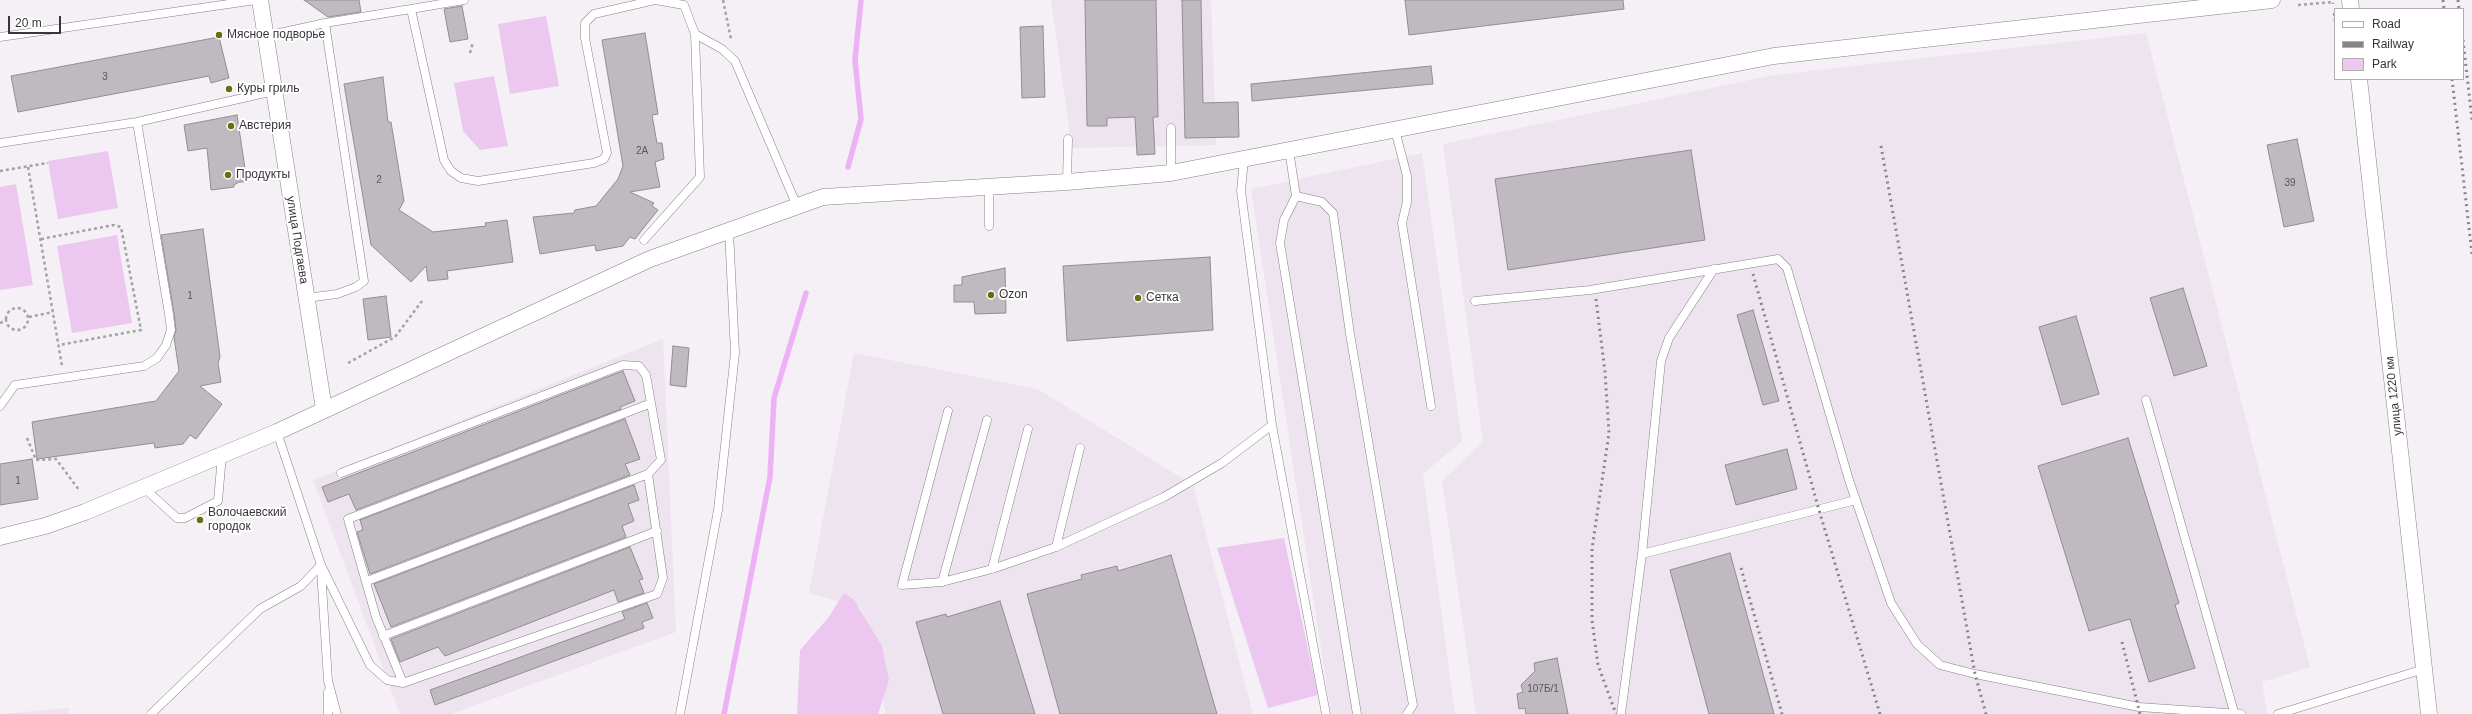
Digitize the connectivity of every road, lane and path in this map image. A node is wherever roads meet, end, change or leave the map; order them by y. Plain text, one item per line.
1 (256, 0) edge
2 (260, 0) edge
3 (464, 0) edge
4 (655, 0) edge
5 (723, 0) edge
6 (2272, 0) edge
7 (2298, 5) dead end
8 (411, 9) junction
9 (2334, 12) edge
10 (325, 23) junction
11 (695, 34) junction
12 (266, 36) junction
13 (0, 37) edge
14 (473, 42) dead end
15 (470, 53) dead end
16 (735, 61) junction
17 (2359, 80) edge
18 (274, 91) junction
19 (137, 122) junction
20 (1171, 128) dead end
21 (1395, 130) junction
22 (1068, 139) dead end
23 (0, 143) edge
24 (1289, 150) junction
25 (1244, 159) junction
26 (48, 163) dead end
27 (28, 167) junction
28 (0, 171) edge
29 (1171, 173) junction
30 (1067, 182) junction
31 (989, 187) junction
32 (1296, 196) junction
33 (797, 206) junction
34 (989, 226) dead end
35 (729, 230) junction
36 (41, 239) junction
37 (644, 240) dead end
38 (1714, 269) junction
39 (306, 298) junction
40 (422, 301) dead end
41 (1475, 301) dead end
42 (53, 312) junction
43 (29, 317) junction
44 (0, 322) edge
45 (6, 322) junction
46 (59, 345) junction
47 (348, 363) dead end
48 (64, 379) junction
49 (2146, 400) dead end
50 (649, 404) junction
51 (0, 406) edge
52 (1431, 406) dead end
53 (324, 409) junction
54 (948, 411) dead end
55 (987, 420) dead end
56 (1272, 424) junction
57 (1028, 429) dead end
58 (277, 432) junction
59 (27, 438) dead end
60 (1080, 448) dead end
61 (222, 455) junction
62 (341, 473) dead end
63 (648, 474) junction
64 (143, 487) junction
65 (79, 490) dead end
66 (1856, 500) junction
67 (657, 531) junction
68 (0, 537) edge
69 (1056, 547) junction
70 (1642, 554) junction
71 (321, 565) junction
72 (992, 569) junction
73 (367, 581) junction
74 (942, 582) junction
75 (383, 636) junction
76 (2424, 668) junction
77 (328, 681) junction
78 (403, 683) junction
79 (2238, 713) edge
80 (151, 714) edge
81 (328, 714) edge
82 (338, 714) edge
83 (680, 714) edge
84 (1326, 714) edge
85 (1357, 714) edge
86 (1407, 714) edge
87 (1621, 714) edge
88 (2278, 714) edge
89 (2429, 714) edge

1 - 13 lane
2 - 12 street, улица Подгаева
3 - 8 lane
4 - 8 lane
4 - 11 lane
5 - 16 path
6 - 21 street
7 - 9 path
8 - 10 lane
10 - 12 lane
10 - 39 lane
11 - 16 lane
11 - 37 lane
12 - 18 street, улица Подгаева
14 - 15 path
16 - 33 lane
17 - 76 street, улица 1220 км
18 - 19 lane
18 - 39 street, улица Подгаева
19 - 23 lane
19 - 48 lane
20 - 29 lane
21 - 24 street
21 - 52 lane
22 - 30 lane
24 - 25 street
24 - 32 lane
25 - 29 street
25 - 56 lane
26 - 27 path
27 - 28 path
27 - 36 path
29 - 30 street
30 - 31 street
31 - 33 street
31 - 34 lane
32 - 85 lane
32 - 86 lane
33 - 35 street
35 - 53 street
35 - 83 lane
36 - 42 path
36 - 46 path
38 - 41 lane
38 - 66 lane
38 - 70 lane
39 - 53 street, улица Подгаева
40 - 47 path
42 - 43 path
42 - 46 path
43 - 45 path
43 - 45 path
44 - 45 path
46 - 48 path
48 - 51 lane
49 - 79 lane
50 - 62 lane
50 - 63 lane
50 - 73 lane
53 - 58 street
54 - 74 lane
55 - 74 lane
56 - 69 lane
56 - 84 lane
57 - 72 lane
58 - 61 street
58 - 71 lane
59 - 65 path
60 - 69 lane
61 - 64 street
61 - 64 lane
63 - 67 lane
63 - 73 lane
64 - 68 street
66 - 70 lane
66 - 79 lane
67 - 75 lane
67 - 78 lane
69 - 72 lane
70 - 87 lane
71 - 77 lane
71 - 78 lane
71 - 80 lane
72 - 74 lane
73 - 75 lane
75 - 78 lane
76 - 88 lane
76 - 89 street, улица 1220 км
77 - 81 lane
77 - 82 lane

